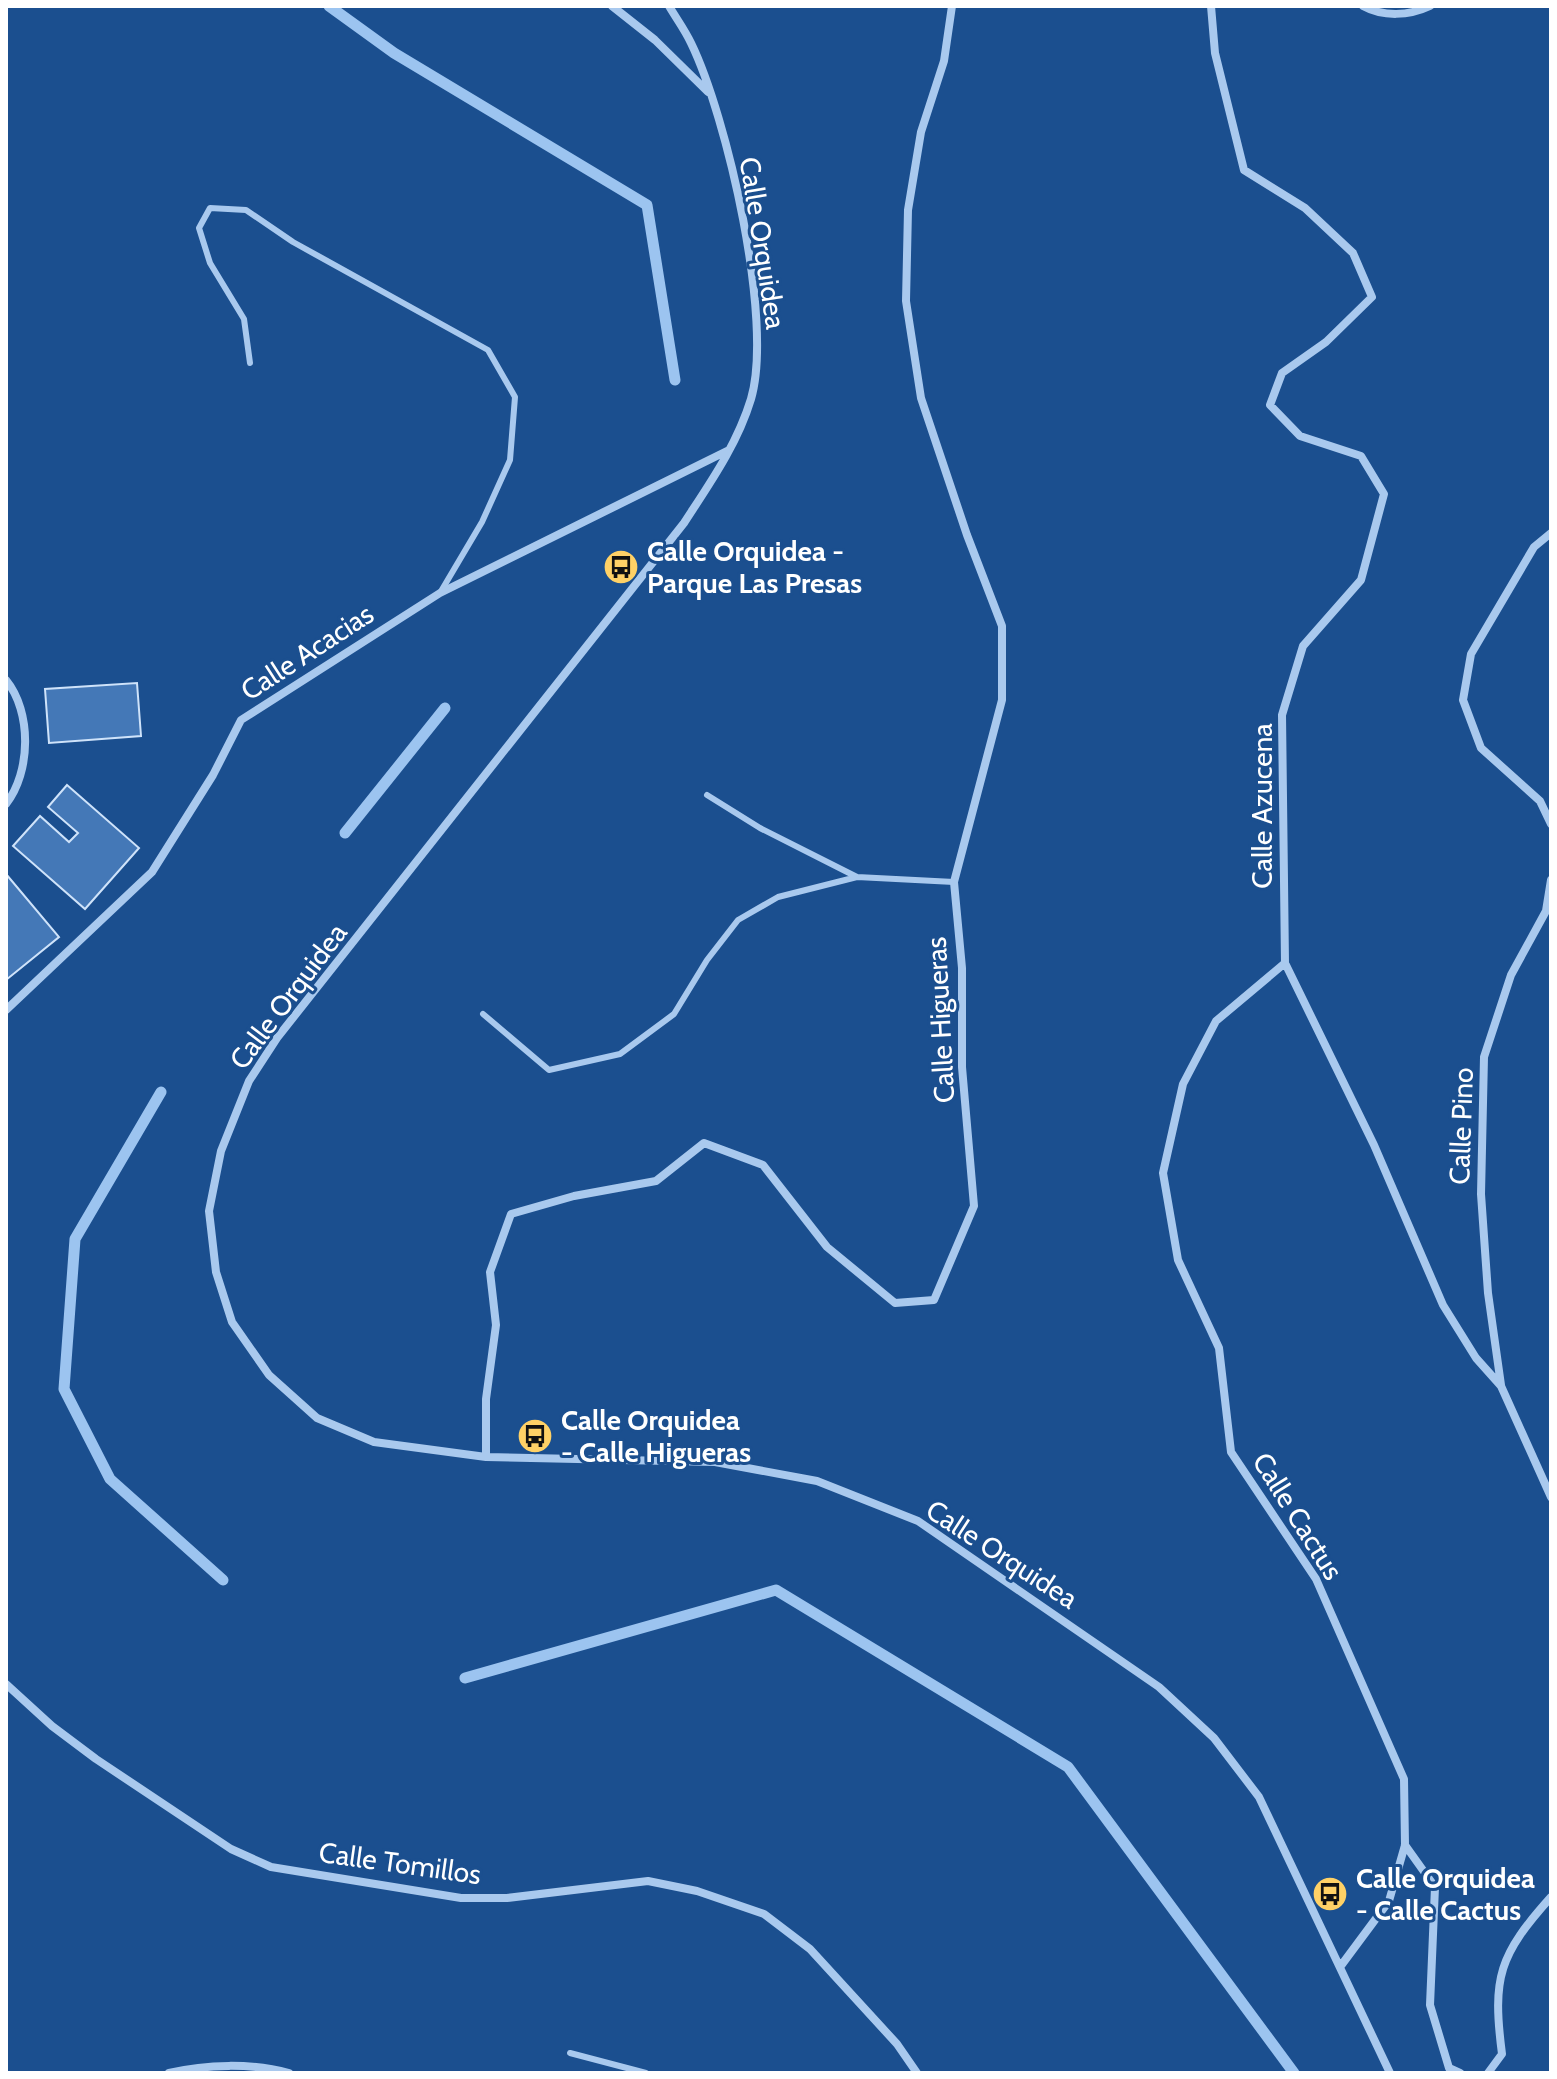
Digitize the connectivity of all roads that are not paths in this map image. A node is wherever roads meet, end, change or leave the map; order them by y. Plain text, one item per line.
1 (612, 6) edge
2 (669, 6) edge
3 (952, 6) edge
4 (1211, 6) edge
5 (1363, 6) edge
6 (1430, 6) edge
7 (711, 95) junction
8 (250, 363) dead end
9 (731, 449) junction
10 (1551, 533) edge
11 (440, 593) junction
12 (6, 680) edge
13 (707, 795) dead end
14 (6, 804) edge
15 (1551, 824) edge
16 (857, 877) junction
17 (1551, 880) edge
18 (954, 882) junction
19 (1285, 963) junction
20 (6, 1010) edge
21 (483, 1014) dead end
22 (1501, 1386) junction
23 (486, 1457) junction
24 (1551, 1497) edge
25 (6, 1684) edge
26 (1405, 1845) junction
27 (1551, 1897) edge
28 (1340, 1967) junction
29 (570, 2053) dead end
30 (169, 2073) edge
31 (289, 2073) edge
32 (646, 2073) edge
33 (917, 2073) edge
34 (1390, 2073) edge
35 (1460, 2073) edge
36 (1488, 2073) edge

1 - 7 street
2 - 7 street, Calle Orquidea
3 - 18 street, Calle Higueras
4 - 19 street, Calle Azucena
5 - 6 street
7 - 9 street, Calle Orquidea
8 - 11 lane
9 - 11 street, Calle Acacias
9 - 23 street, Calle Orquidea
10 - 15 street
11 - 20 street, Calle Acacias
12 - 14 street
13 - 16 lane
16 - 18 lane
16 - 21 lane
17 - 22 street, Calle Pino
18 - 23 street, Calle Higueras
19 - 22 street, Calle Azucena
19 - 26 street, Calle Cactus
22 - 24 street, Calle Azucena
23 - 28 street, Calle Orquidea
25 - 33 street, Calle Tomillos
26 - 28 street, Calle Cactus
26 - 35 street
27 - 36 street
28 - 34 street, Calle Orquidea
29 - 32 lane
30 - 31 street

